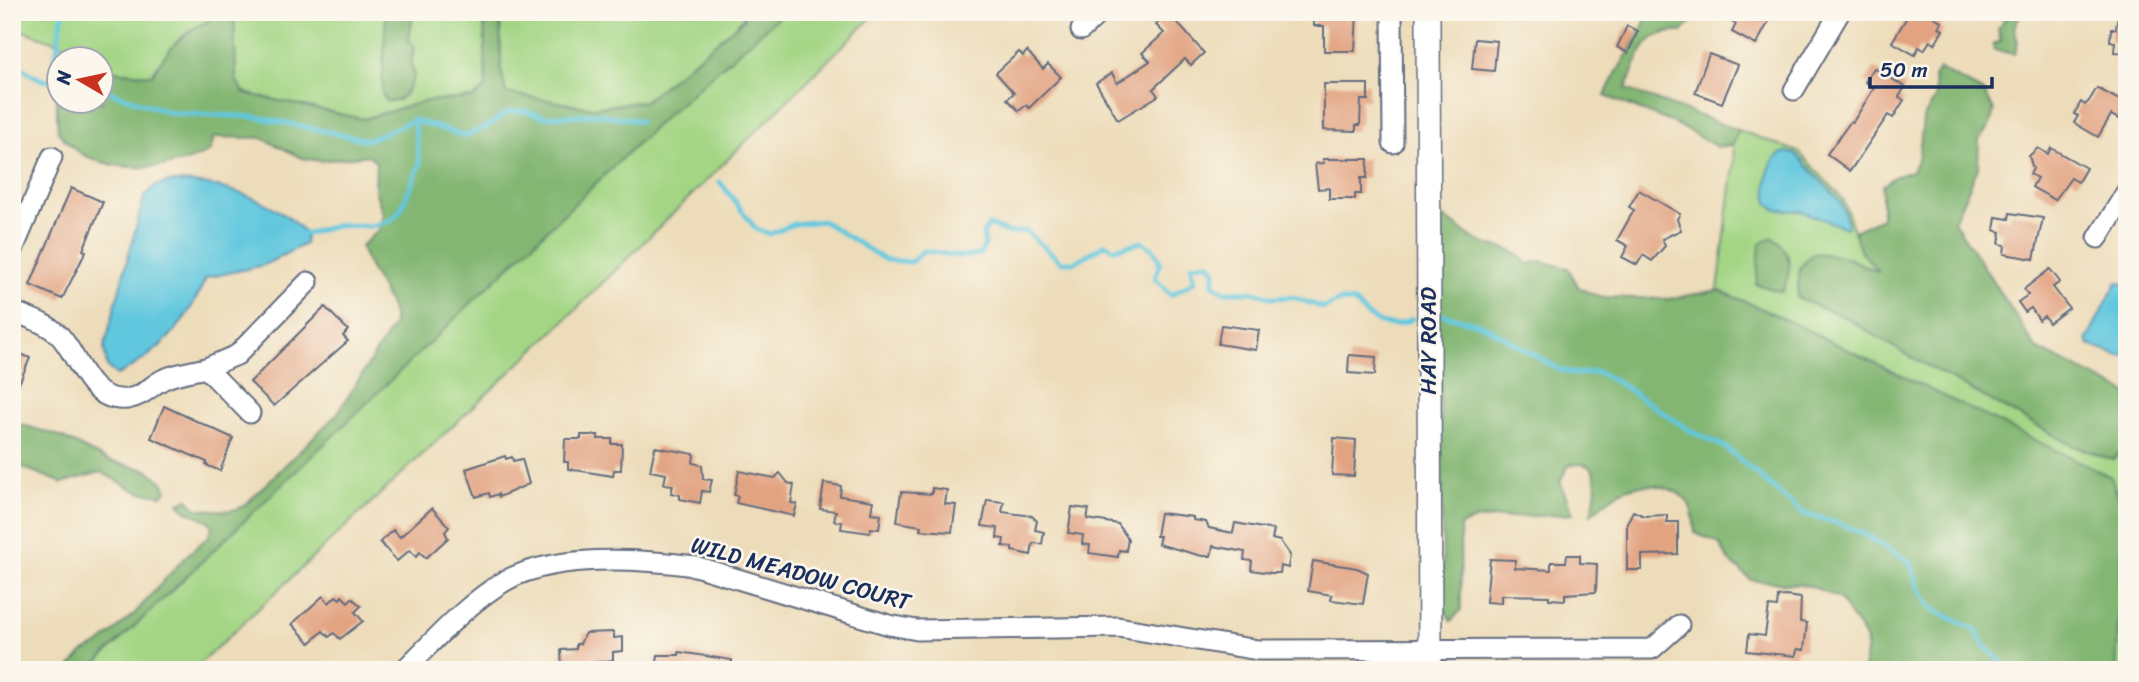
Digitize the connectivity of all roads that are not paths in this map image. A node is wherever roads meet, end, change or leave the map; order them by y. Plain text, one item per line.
1 (1100, 12) edge
2 (1392, 12) edge
3 (1428, 12) edge
4 (1840, 12) edge
5 (1081, 30) dead end
6 (1794, 90) dead end
7 (1393, 144) dead end
8 (52, 157) dead end
9 (2127, 191) edge
10 (2098, 238) dead end
11 (12, 252) edge
12 (308, 282) dead end
13 (12, 311) edge
14 (206, 368) junction
15 (250, 413) dead end
16 (1679, 625) dead end
17 (1430, 660) edge
18 (404, 670) edge

1 - 5 street
2 - 7 street
3 - 17 street, HAY ROAD
4 - 6 street
8 - 11 street
9 - 10 street
12 - 14 street
13 - 14 street
14 - 15 street
16 - 17 street, WILD MEADOW COURT
17 - 18 street, WILD MEADOW COURT

